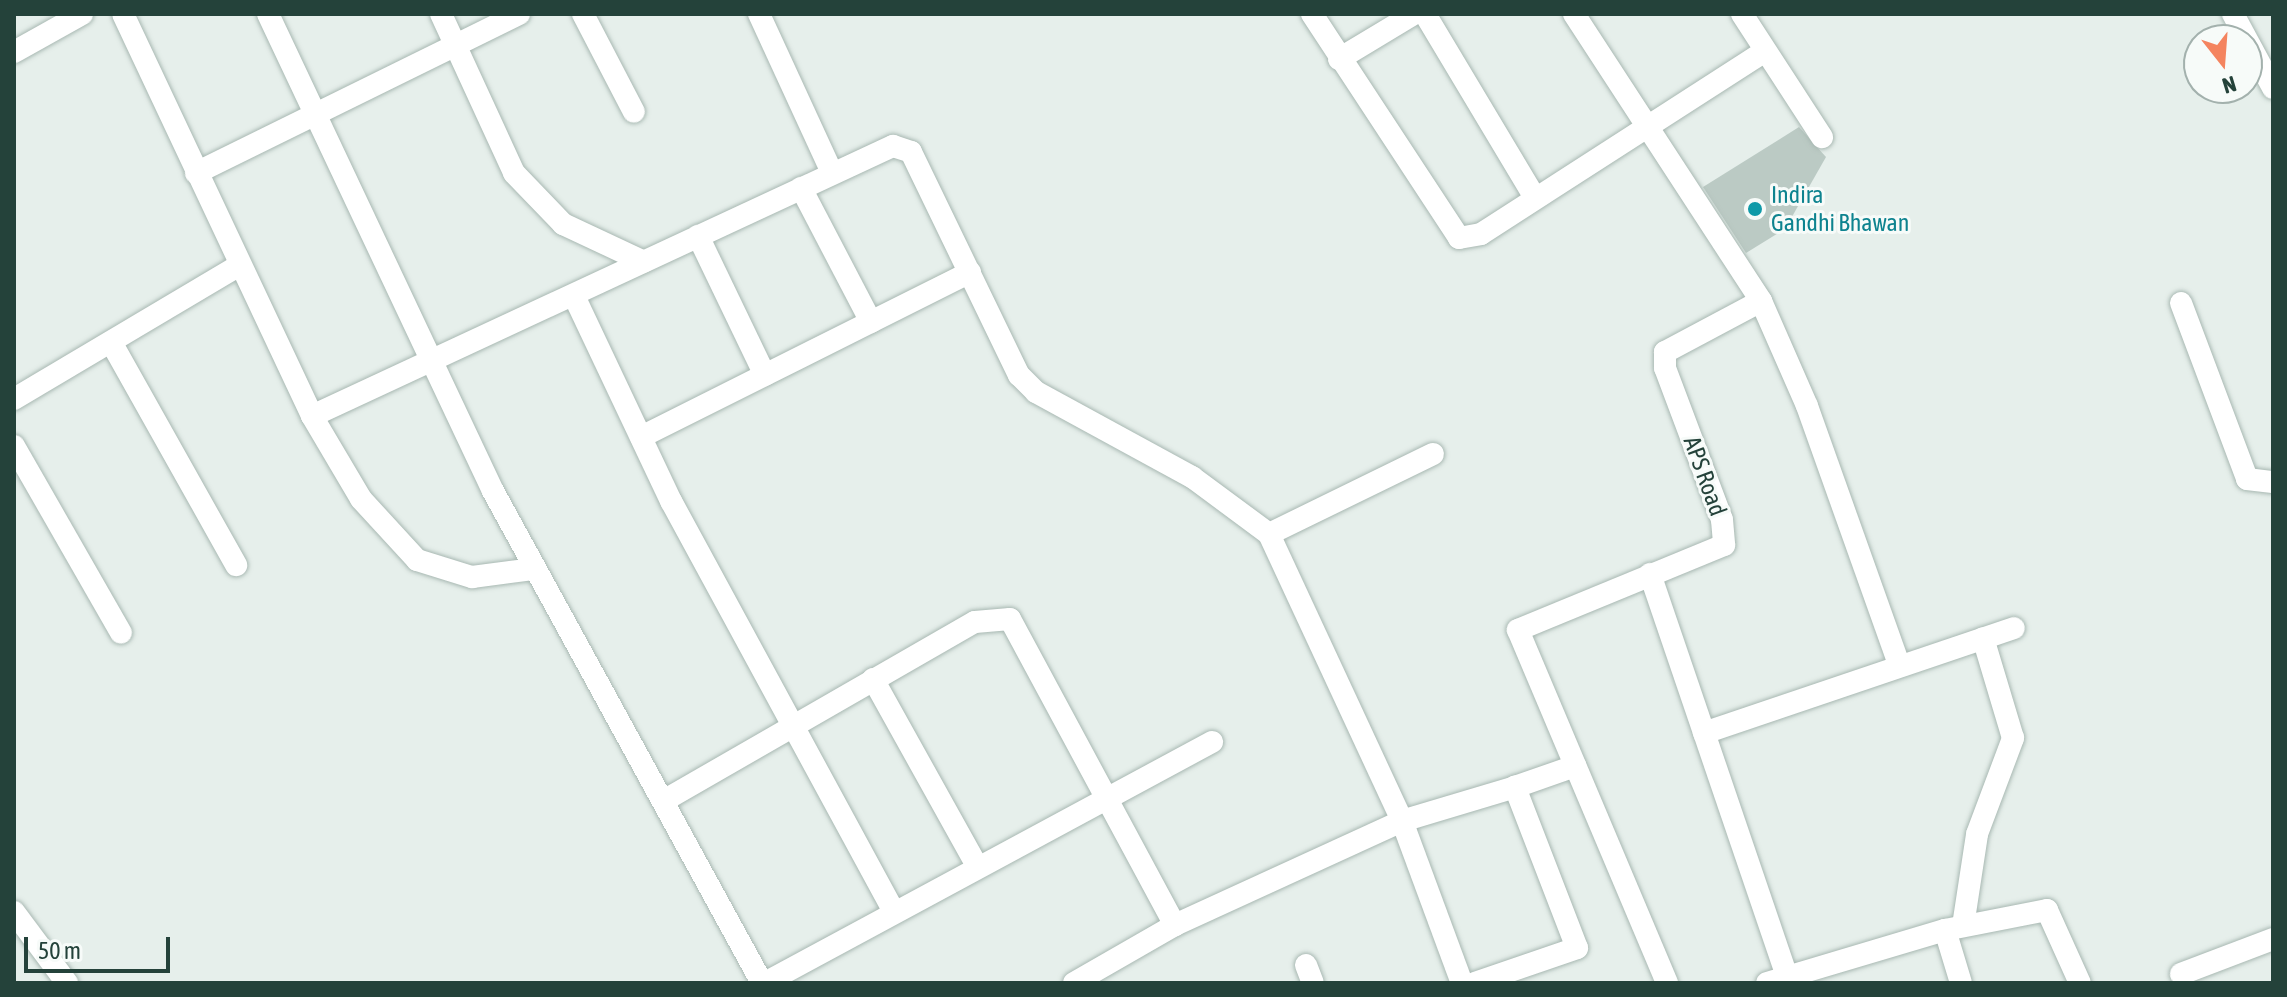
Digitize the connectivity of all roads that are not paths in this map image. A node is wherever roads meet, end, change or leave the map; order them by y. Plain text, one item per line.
1 (82, 14) edge
2 (123, 14) edge
3 (268, 14) edge
4 (441, 14) edge
5 (519, 14) edge
6 (583, 14) edge
7 (759, 14) edge
8 (1312, 14) edge
9 (1414, 14) edge
10 (1425, 14) edge
11 (1574, 14) edge
12 (1742, 14) edge
13 (2233, 14) edge
14 (455, 43) junction
15 (1765, 51) junction
16 (14, 52) edge
17 (1339, 59) junction
18 (2273, 88) edge
19 (314, 112) junction
20 (634, 112) dead end
21 (1645, 126) junction
22 (1822, 137) dead end
23 (196, 173) junction
24 (832, 173) junction
25 (801, 188) junction
26 (1535, 198) junction
27 (698, 236) junction
28 (644, 262) junction
29 (240, 265) junction
30 (970, 272) junction
31 (574, 296) junction
32 (1761, 301) junction
33 (2181, 303) dead end
34 (871, 322) junction
35 (111, 342) junction
36 (432, 363) junction
37 (765, 375) junction
38 (14, 399) edge
39 (312, 416) junction
40 (641, 437) junction
41 (14, 446) edge
42 (1433, 454) dead end
43 (2273, 482) edge
44 (1269, 534) junction
45 (236, 565) dead end
46 (534, 569) junction
47 (1650, 574) junction
48 (2014, 628) dead end
49 (121, 633) dead end
50 (1983, 638) junction
51 (1899, 665) junction
52 (873, 679) junction
53 (794, 723) junction
54 (1704, 733) junction
55 (1212, 742) dead end
56 (1575, 766) junction
57 (1515, 787) junction
58 (1105, 796) junction
59 (665, 800) junction
60 (1402, 821) junction
61 (977, 866) junction
62 (894, 911) junction
63 (14, 912) edge
64 (1175, 925) junction
65 (1954, 928) junction
66 (2273, 939) edge
67 (2181, 974) dead end
68 (1814, 977) edge
69 (1777, 980) edge
70 (67, 983) edge
71 (764, 983) edge
72 (1074, 983) edge
73 (1462, 983) edge
74 (1475, 983) edge
75 (1667, 983) edge
76 (1961, 983) edge
77 (2080, 983) edge

1 - 16 street
2 - 23 street
3 - 19 street
4 - 14 street
5 - 14 street
6 - 20 street
7 - 24 street
8 - 17 street
9 - 17 street
10 - 26 street
11 - 21 street
12 - 15 street
13 - 18 street
14 - 19 street
14 - 28 street
15 - 21 street
15 - 22 street
17 - 26 street
19 - 23 street
19 - 36 street
21 - 26 street
21 - 32 street
23 - 29 street
24 - 25 street
24 - 30 street
25 - 27 street
25 - 34 street
27 - 28 street
27 - 37 street
28 - 31 street
29 - 35 street
29 - 39 street
30 - 34 street
30 - 44 street
31 - 36 street
31 - 40 street
32 - 47 street, APS Road
32 - 51 street
33 - 43 street
34 - 37 street
35 - 38 street
35 - 45 street
36 - 39 street
36 - 46 street
37 - 40 street
39 - 46 street
40 - 53 street
41 - 49 street
42 - 44 street
44 - 60 street
46 - 59 street
47 - 54 street
47 - 56 street, APS Road
48 - 50 street
50 - 51 street
50 - 65 street
51 - 54 street
52 - 53 street
52 - 58 street
52 - 61 street
53 - 59 street
53 - 62 street
54 - 69 street
55 - 58 street
56 - 57 street
56 - 75 street, APS Road
57 - 60 street
57 - 74 street
58 - 61 street
58 - 64 street
59 - 71 street
60 - 64 street
60 - 73 street
61 - 62 street
62 - 71 street
63 - 70 street
64 - 72 street
65 - 68 street
65 - 76 street
65 - 77 street
66 - 67 street
68 - 69 street

